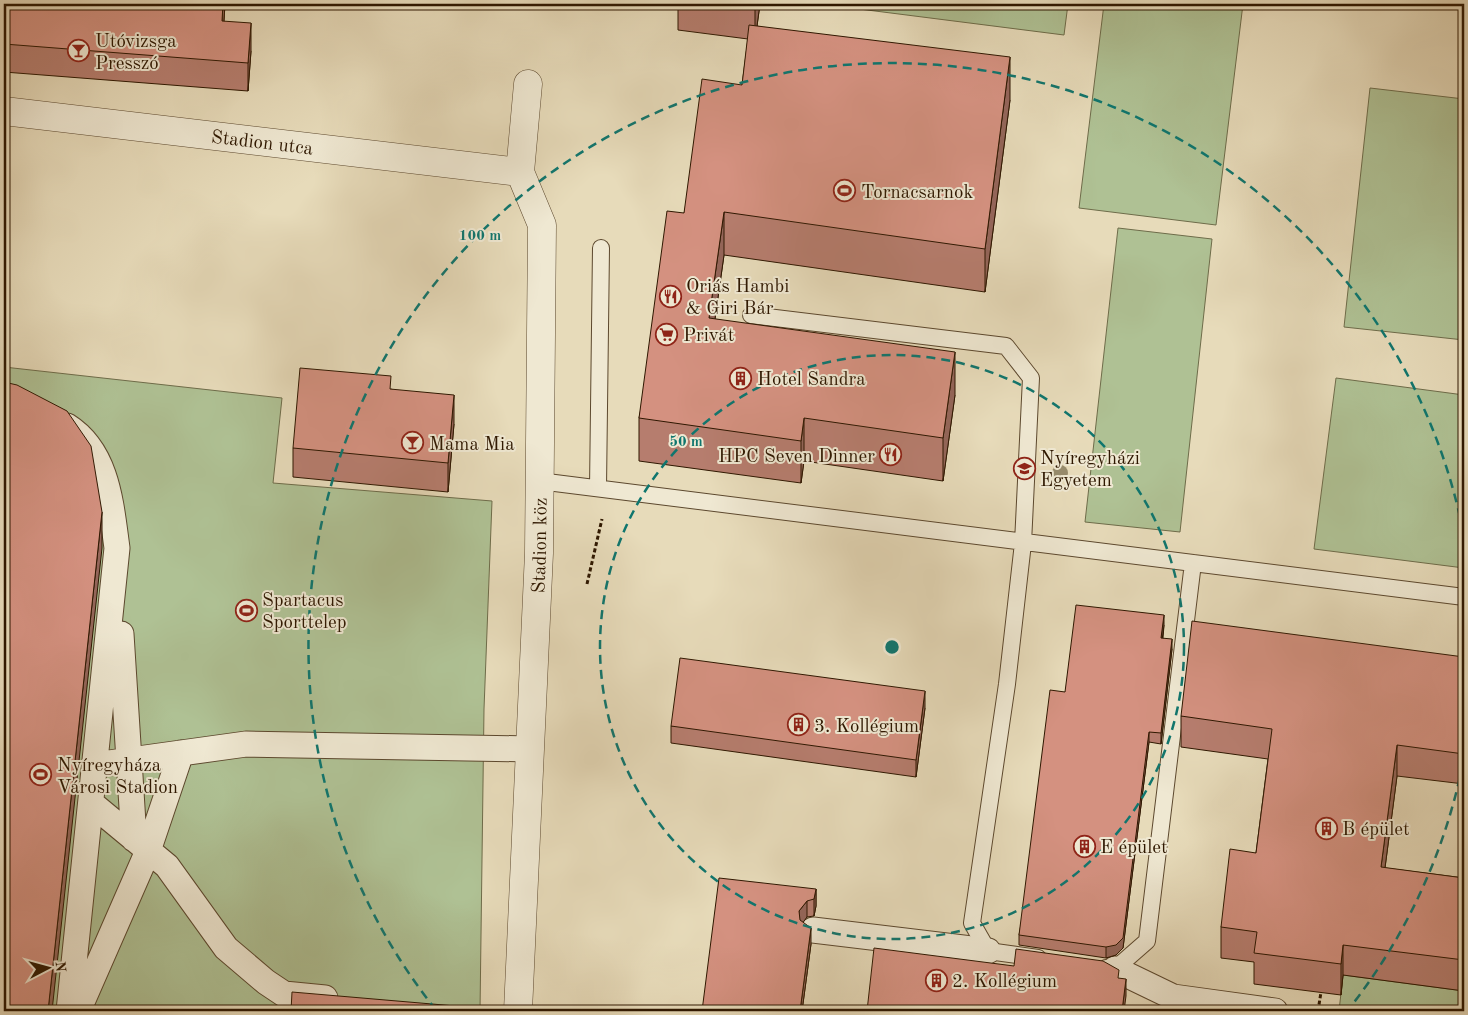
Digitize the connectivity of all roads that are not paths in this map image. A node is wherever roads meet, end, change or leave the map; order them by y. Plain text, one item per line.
1 (528, 84) dead end
2 (4, 111) edge
3 (520, 172) junction
4 (601, 248) dead end
5 (751, 315) dead end
6 (49, 415) edge
7 (539, 481) junction
8 (603, 489) junction
9 (1023, 543) junction
10 (1193, 563) junction
11 (116, 565) junction
12 (1464, 597) edge
13 (530, 749) junction
14 (181, 752) junction
15 (95, 765) junction
16 (91, 803) junction
17 (141, 845) junction
18 (813, 930) edge
19 (988, 951) junction
20 (1056, 960) edge
21 (1086, 965) edge
22 (1115, 969) junction
23 (343, 1000) edge
24 (1172, 1004) edge
25 (69, 1011) edge
26 (78, 1011) edge
27 (518, 1011) edge
28 (1275, 1011) edge

1 - 3 street, Stadion köz
2 - 3 street, Stadion utca
3 - 7 street, Stadion köz
4 - 8 lane
5 - 9 lane
6 - 11 street
7 - 8 lane
7 - 13 street, Stadion köz
8 - 9 lane
9 - 10 lane
9 - 19 lane
10 - 12 lane
10 - 22 lane
11 - 15 street
11 - 17 street
13 - 14 street
13 - 27 street, Stadion köz
14 - 15 street
14 - 17 street
15 - 16 street
16 - 17 street
16 - 25 street
17 - 23 street
17 - 26 street
18 - 19 street
19 - 20 lane
21 - 22 lane
22 - 24 street
24 - 28 street

